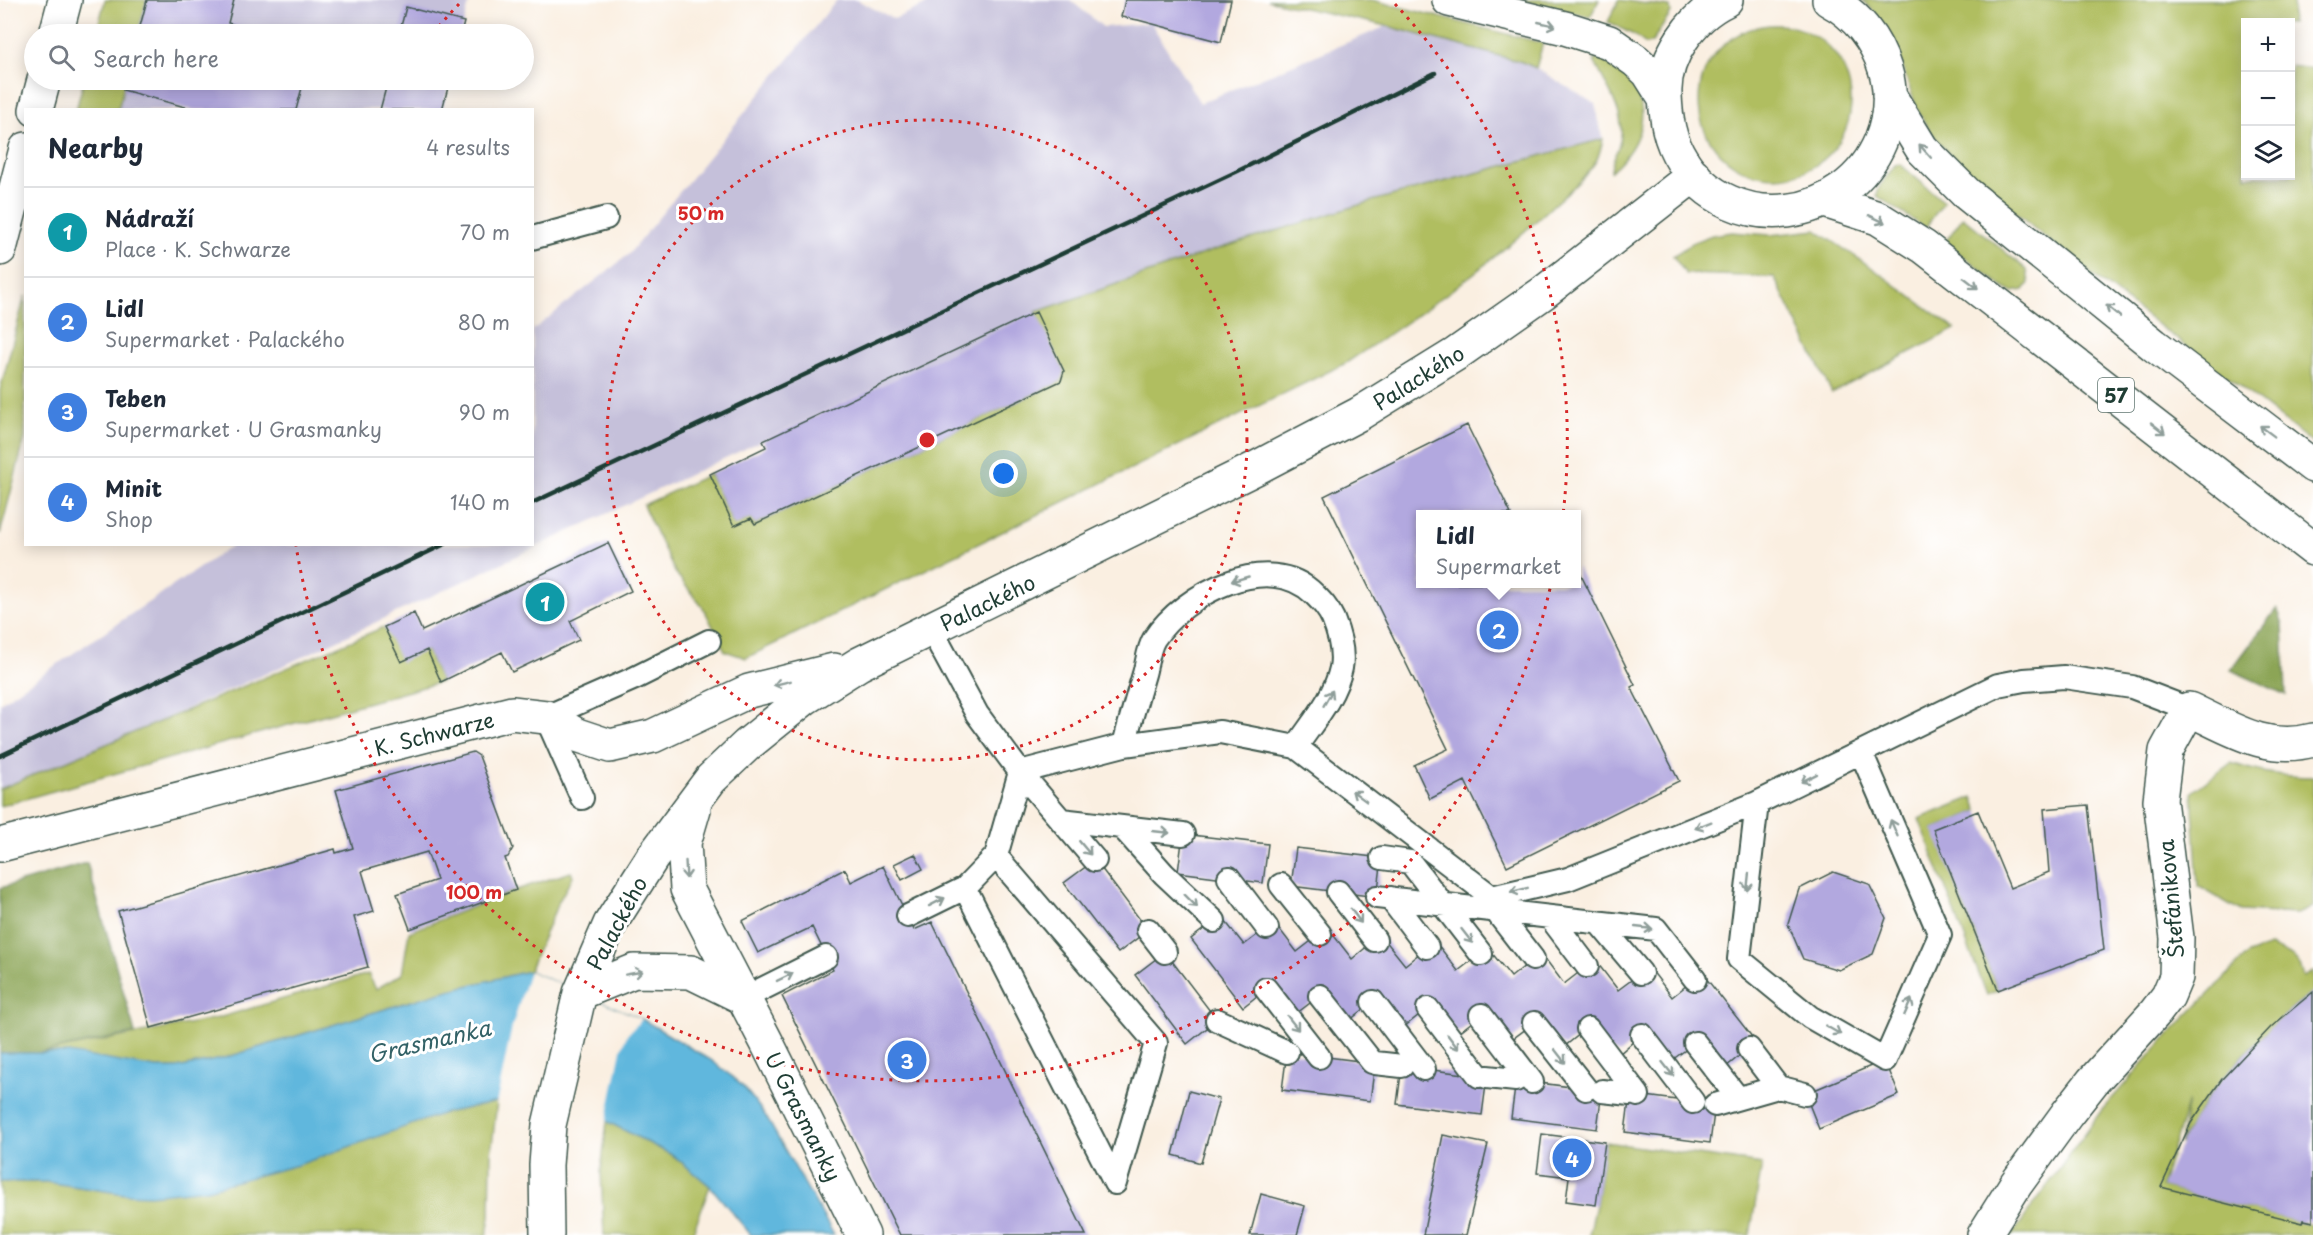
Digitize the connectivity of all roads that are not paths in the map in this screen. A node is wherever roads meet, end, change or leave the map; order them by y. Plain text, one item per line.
1 (64, 0) edge
2 (1449, 0) edge
3 (1726, 0) edge
4 (1828, 0) edge
5 (58, 24) edge
6 (41, 90) edge
7 (1889, 95) junction
8 (1665, 99) junction
9 (37, 108) edge
10 (24, 159) edge
11 (1694, 175) junction
12 (1825, 201) junction
13 (606, 218) dead end
14 (2, 233) edge
15 (534, 237) edge
16 (2313, 466) edge
17 (2313, 549) edge
18 (931, 629) junction
19 (709, 641) dead end
20 (859, 664) junction
21 (2189, 709) junction
22 (546, 717) junction
23 (2313, 740) edge
24 (1124, 745) junction
25 (1296, 747) junction
26 (1861, 752) junction
27 (1020, 772) junction
28 (699, 793) junction
29 (582, 798) dead end
30 (1757, 803) junction
31 (1061, 820) junction
32 (1122, 827) junction
33 (1182, 834) dead end
34 (0, 845) edge
35 (996, 856) junction
36 (1382, 858) dead end
37 (1095, 860) dead end
38 (1229, 878) dead end
39 (1279, 885) dead end
40 (965, 888) junction
41 (1338, 891) dead end
42 (1443, 904) junction
43 (1495, 910) junction
44 (908, 916) dead end
45 (1550, 917) junction
46 (1214, 921) dead end
47 (1599, 923) junction
48 (1267, 928) dead end
49 (1148, 930) dead end
50 (1320, 934) dead end
51 (1375, 940) dead end
52 (1428, 947) dead end
53 (1165, 952) dead end
54 (1481, 954) dead end
55 (826, 957) dead end
56 (1533, 959) dead end
57 (1587, 966) dead end
58 (1641, 973) dead end
59 (1695, 979) dead end
60 (1266, 989) dead end
61 (580, 993) junction
62 (1320, 996) dead end
63 (744, 998) junction
64 (1373, 1002) dead end
65 (1428, 1009) dead end
66 (1481, 1015) dead end
67 (1217, 1020) dead end
68 (1534, 1023) dead end
69 (1587, 1029) dead end
70 (1642, 1035) dead end
71 (1695, 1042) dead end
72 (1749, 1049) dead end
73 (1287, 1052) dead end
74 (1319, 1057) dead end
75 (1402, 1066) dead end
76 (1424, 1069) dead end
77 (1778, 1087) junction
78 (1805, 1094) dead end
79 (1738, 1098) junction
80 (547, 1235) edge
81 (863, 1235) edge
82 (1984, 1235) edge

1 - 5 street
2 -> 8 street
3 - 8 street
4 - 7 street
6 - 9 street
7 - 12 street
16 -> 7 street
8 - 11 street
10 - 14 street
11 - 12 street
11 - 18 street, Palackého
12 -> 17 street, 57
13 - 15 lane
18 - 20 street, Palackého
18 - 27 lane
19 - 22 lane
20 -> 22 street, K. Schwarze
20 - 28 street, Palackého
21 - 23 street
21 - 26 lane
21 - 82 street, Štefánikova
22 - 29 lane
22 - 34 street, K. Schwarze
24 - 25 lane
25 -> 24 lane
24 - 27 lane
30 -> 25 lane
26 -> 30 lane
30 -> 26 lane
27 - 31 lane
27 - 35 lane
28 - 61 street, Palackého
28 -> 63 street, U Grasmanky
31 - 32 lane
31 -> 37 lane
32 -> 33 lane
32 -> 46 lane
35 - 40 lane
35 - 40 lane
36 - 42 lane
38 - 48 lane
39 - 50 lane
44 -> 40 lane
41 -> 51 lane
42 - 43 lane
42 - 52 lane
42 -> 54 lane
43 - 45 lane
43 - 56 lane
45 - 47 lane
45 - 57 lane
47 - 58 lane
47 -> 59 lane
49 - 53 lane
63 -> 55 lane
60 -> 74 lane
61 -> 63 street
61 - 80 street, Palackého
62 - 75 lane
63 - 81 street, U Grasmanky
64 - 76 lane
65 -> 66 lane
67 - 73 lane
68 -> 69 lane
70 -> 79 lane
71 - 79 lane
72 - 77 lane
77 - 78 lane
77 - 79 lane

